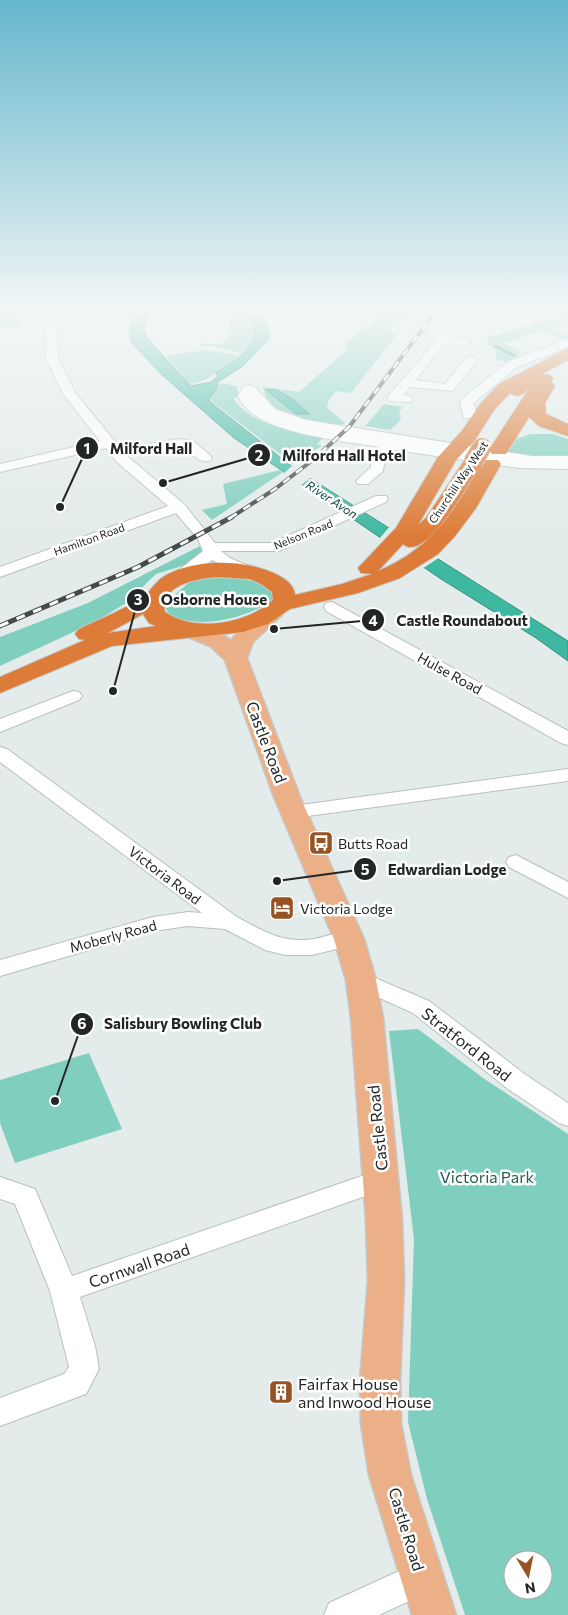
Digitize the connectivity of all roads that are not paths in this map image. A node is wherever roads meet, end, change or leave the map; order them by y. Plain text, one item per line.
1 (64, 385) edge
2 (405, 385) edge
3 (426, 385) edge
4 (450, 385) edge
5 (487, 385) edge
6 (511, 385) edge
7 (521, 385) edge
8 (539, 385) edge
9 (548, 385) edge
10 (406, 400) dead end
11 (469, 415) dead end
12 (568, 430) edge
13 (568, 436) edge
14 (400, 444) junction
15 (114, 448) junction
16 (453, 452) junction
17 (489, 454) junction
18 (205, 458) dead end
19 (568, 460) edge
20 (568, 465) edge
21 (0, 468) edge
22 (363, 481) dead end
23 (381, 499) dead end
24 (179, 507) junction
25 (418, 539) junction
26 (210, 549) junction
27 (398, 556) junction
28 (0, 572) edge
29 (256, 574) junction
30 (180, 577) junction
31 (154, 600) junction
32 (332, 607) dead end
33 (277, 610) junction
34 (192, 630) junction
35 (236, 658) junction
36 (0, 676) edge
37 (0, 686) edge
38 (73, 696) dead end
39 (0, 726) edge
40 (568, 740) edge
41 (0, 753) edge
42 (568, 775) edge
43 (293, 812) junction
44 (516, 862) dead end
45 (568, 891) edge
46 (229, 922) junction
47 (348, 938) junction
48 (0, 968) edge
49 (361, 980) junction
50 (568, 1116) edge
51 (382, 1180) junction
52 (0, 1188) edge
53 (64, 1291) junction
54 (0, 1412) edge
55 (427, 1597) edge
56 (341, 1615) edge

1 - 15 street
2 - 10 street
3 - 4 street
5 - 11 street
6 - 16 highway
7 - 17 highway, Churchill Way West
8 - 17 highway, Churchill Way West
9 - 12 highway
13 - 17 highway
14 - 14 street
14 - 16 street
14 - 22 street
15 - 18 street
15 - 21 street
15 - 24 street
16 - 19 street
16 - 20 street
16 - 25 highway
17 - 25 highway, Churchill Way West
23 - 26 street, Nelson Road
24 - 26 street
24 - 28 street, Hamilton Road
25 - 27 highway, Churchill Way West
25 - 27 highway
26 - 29 street
26 - 30 street
27 - 29 highway, Churchill Way West
27 - 33 highway, Churchill Way West
29 - 30 highway, Churchill Way West
29 - 33 highway
30 - 31 highway
31 - 34 highway
31 - 36 highway
32 - 40 street, Hulse Road
33 - 34 highway, Churchill Way West
33 - 35 main road
34 - 35 main road
34 - 37 highway, Churchill Way West
35 - 43 main road, Castle Road
38 - 39 street
41 - 46 street, Victoria Road
42 - 43 street
43 - 47 main road, Castle Road
44 - 45 street
46 - 47 street, Victoria Road
46 - 48 street, Moberly Road
47 - 49 main road, Castle Road
49 - 50 street, Stratford Road
49 - 51 main road, Castle Road
51 - 53 street, Cornwall Road
51 - 55 main road, Castle Road
52 - 53 street
53 - 54 street
55 - 56 street

